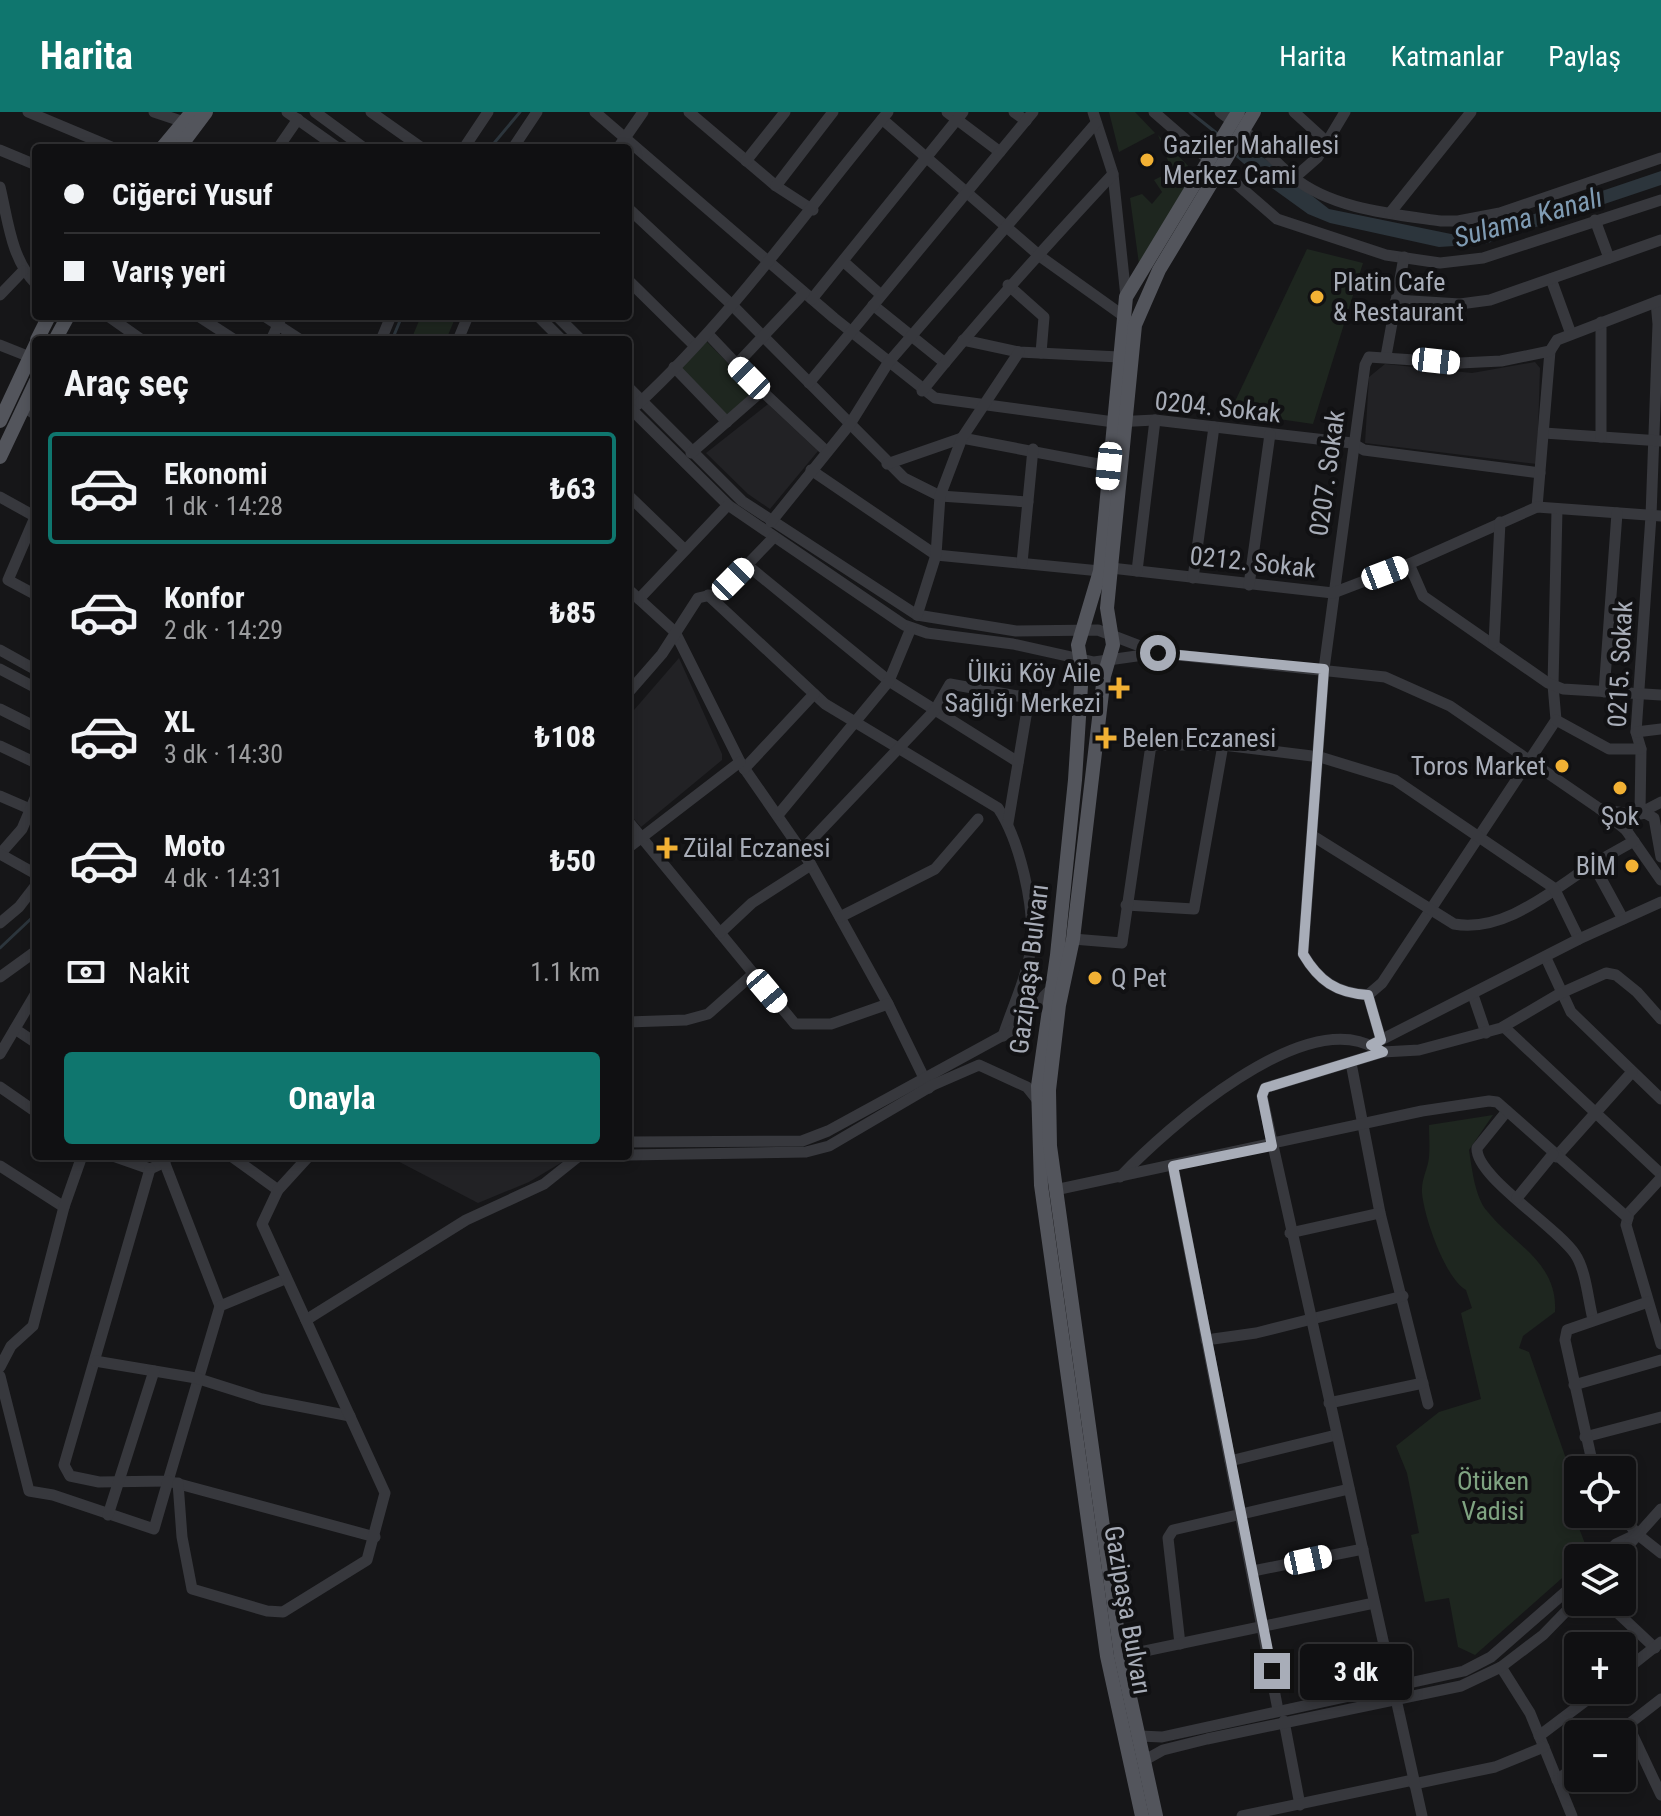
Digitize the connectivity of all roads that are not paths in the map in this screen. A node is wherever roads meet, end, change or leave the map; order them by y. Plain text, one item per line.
1 (28, 112) edge
2 (154, 112) edge
3 (206, 112) edge
4 (315, 112) edge
5 (371, 112) edge
6 (488, 112) edge
7 (537, 112) edge
8 (595, 112) edge
9 (643, 112) edge
10 (689, 112) edge
11 (833, 112) edge
12 (947, 112) edge
13 (1014, 112) edge
14 (1154, 112) edge
15 (1254, 112) edge
16 (1294, 112) edge
17 (1345, 112) edge
18 (1471, 112) edge
19 (779, 114) edge
20 (293, 116) edge
21 (885, 116) edge
22 (960, 116) edge
23 (188, 117) edge
24 (1030, 117) edge
25 (1094, 118) edge
26 (1233, 124) edge
27 (626, 137) junction
28 (1327, 142) junction
29 (104, 144) edge
30 (165, 144) edge
31 (183, 144) edge
32 (280, 144) edge
33 (332, 144) edge
34 (359, 144) edge
35 (416, 144) edge
36 (467, 144) edge
37 (516, 144) edge
38 (621, 144) edge
39 (0, 150) edge
40 (1000, 152) junction
41 (1661, 158) edge
42 (1218, 159) junction
43 (927, 160) junction
44 (746, 161) junction
45 (32, 163) edge
46 (1113, 174) junction
47 (1294, 178) junction
48 (776, 186) junction
49 (0, 187) edge
50 (966, 194) junction
51 (1661, 200) edge
52 (813, 210) junction
53 (632, 212) edge
54 (1390, 213) junction
55 (4, 218) edge
56 (1595, 220) junction
57 (1006, 226) junction
58 (1661, 240) edge
59 (1041, 257) junction
60 (1404, 257) junction
61 (1609, 258) junction
62 (844, 262) junction
63 (769, 263) junction
64 (23, 271) junction
65 (1551, 279) junction
66 (32, 280) edge
67 (632, 284) edge
68 (1008, 285) junction
69 (0, 295) edge
70 (881, 295) junction
71 (808, 296) junction
72 (1126, 297) junction
73 (1396, 300) junction
74 (1658, 301) edge
75 (732, 305) junction
76 (873, 305) junction
77 (1125, 317) junction
78 (114, 320) edge
79 (204, 320) edge
80 (541, 320) edge
81 (561, 320) edge
82 (280, 321) edge
83 (1601, 322) junction
84 (850, 332) junction
85 (708, 334) junction
86 (1571, 334) junction
87 (136, 336) edge
88 (229, 336) edge
89 (297, 336) edge
90 (553, 336) edge
91 (577, 336) edge
92 (911, 336) junction
93 (762, 338) junction
94 (963, 340) junction
95 (0, 345) edge
96 (695, 346) junction
97 (32, 347) edge
98 (1550, 351) junction
99 (32, 352) edge
100 (1019, 352) junction
101 (1041, 353) junction
102 (1386, 356) junction
103 (1119, 357) junction
104 (888, 363) junction
105 (945, 363) junction
106 (736, 365) junction
107 (674, 367) junction
108 (809, 383) junction
109 (632, 391) edge
110 (762, 391) junction
111 (922, 391) junction
112 (4, 401) edge
113 (642, 401) junction
114 (986, 404) junction
115 (632, 407) edge
116 (30, 411) edge
117 (632, 412) edge
118 (1155, 420) junction
119 (0, 421) edge
120 (727, 422) junction
121 (1121, 422) junction
122 (850, 424) junction
123 (1214, 427) junction
124 (1544, 433) junction
125 (1270, 434) junction
126 (1601, 437) junction
127 (962, 438) junction
128 (1657, 441) edge
129 (1352, 443) junction
130 (1033, 449) junction
131 (825, 450) junction
132 (691, 453) junction
133 (0, 457) edge
134 (887, 464) junction
135 (1109, 466) junction
136 (811, 470) junction
137 (1540, 473) junction
138 (940, 496) junction
139 (0, 497) edge
140 (632, 499) edge
141 (1028, 502) junction
142 (728, 505) junction
143 (1537, 507) junction
144 (1557, 509) junction
145 (1617, 513) junction
146 (32, 514) edge
147 (1656, 516) edge
148 (771, 522) junction
149 (1500, 522) junction
150 (32, 524) edge
151 (774, 537) junction
152 (685, 550) junction
153 (936, 555) junction
154 (1022, 563) junction
155 (1409, 564) junction
156 (747, 565) junction
157 (1105, 569) junction
158 (1137, 571) junction
159 (6, 575) edge
160 (1193, 578) junction
161 (1249, 585) junction
162 (32, 592) edge
163 (632, 593) edge
164 (1333, 593) junction
165 (708, 595) junction
166 (639, 599) junction
167 (917, 615) junction
168 (911, 628) junction
169 (675, 632) junction
170 (1082, 632) junction
171 (1111, 634) junction
172 (1494, 643) junction
173 (0, 650) edge
174 (1158, 653) junction
175 (1080, 658) junction
176 (1106, 662) junction
177 (32, 668) edge
178 (0, 669) edge
179 (1324, 669) junction
180 (889, 681) junction
181 (1553, 685) junction
182 (32, 686) edge
183 (632, 688) edge
184 (1604, 692) junction
185 (814, 694) junction
186 (1638, 694) junction
187 (1661, 695) edge
188 (0, 709) edge
189 (935, 710) junction
190 (1556, 720) junction
191 (855, 723) junction
192 (32, 725) edge
193 (1661, 729) edge
194 (1636, 732) junction
195 (1223, 745) junction
196 (0, 746) edge
197 (896, 748) junction
198 (1641, 749) junction
199 (1320, 757) junction
200 (1528, 759) junction
201 (32, 761) edge
202 (1018, 762) junction
203 (742, 766) junction
204 (0, 796) edge
205 (1661, 802) edge
206 (32, 805) edge
207 (30, 809) junction
208 (1600, 809) junction
209 (1637, 814) junction
210 (778, 815) junction
211 (978, 819) dead end
212 (1008, 823) junction
213 (632, 826) edge
214 (1626, 830) junction
215 (1660, 830) edge
216 (1313, 836) junction
217 (1482, 837) junction
218 (642, 838) junction
219 (1635, 842) junction
220 (632, 845) edge
221 (802, 850) junction
222 (0, 854) edge
223 (1661, 857) edge
224 (1593, 864) junction
225 (811, 865) junction
226 (32, 877) edge
227 (1661, 880) edge
228 (32, 882) edge
229 (1554, 888) junction
230 (1661, 902) edge
231 (1126, 905) junction
232 (1432, 911) junction
233 (3, 915) edge
234 (840, 917) junction
235 (1623, 919) junction
236 (720, 933) junction
237 (1073, 939) junction
238 (1579, 939) junction
239 (32, 954) edge
240 (1546, 958) junction
241 (753, 974) junction
242 (0, 977) edge
243 (1050, 990) junction
244 (1559, 994) junction
245 (1368, 995) junction
246 (1473, 995) junction
247 (32, 1000) edge
248 (888, 1004) junction
249 (1661, 1019) edge
250 (632, 1021) edge
251 (1504, 1027) junction
252 (15, 1029) junction
253 (1486, 1033) junction
254 (1003, 1036) junction
255 (32, 1040) edge
256 (1378, 1046) junction
257 (0, 1054) edge
258 (1351, 1063) junction
259 (1632, 1072) junction
260 (926, 1083) junction
261 (0, 1087) edge
262 (1661, 1099) edge
263 (1039, 1102) junction
264 (32, 1109) edge
265 (1507, 1111) junction
266 (1594, 1111) junction
267 (1362, 1125) junction
268 (632, 1142) edge
269 (1272, 1146) junction
270 (632, 1155) edge
271 (1554, 1156) junction
272 (81, 1160) edge
273 (124, 1160) edge
274 (163, 1160) edge
275 (164, 1160) edge
276 (237, 1160) edge
277 (305, 1160) edge
278 (574, 1160) edge
279 (0, 1166) edge
280 (1173, 1166) junction
281 (150, 1169) junction
282 (1661, 1176) edge
283 (1120, 1177) junction
284 (278, 1190) junction
285 (1055, 1190) junction
286 (1517, 1198) junction
287 (64, 1207) junction
288 (1380, 1213) junction
289 (1628, 1218) junction
290 (1290, 1233) junction
291 (285, 1279) junction
292 (1403, 1296) junction
293 (1648, 1302) junction
294 (220, 1306) junction
295 (1312, 1319) junction
296 (1593, 1319) junction
297 (306, 1320) junction
298 (1206, 1340) junction
299 (1661, 1344) edge
300 (1661, 1360) edge
301 (95, 1361) junction
302 (0, 1367) edge
303 (154, 1371) junction
304 (0, 1376) edge
305 (196, 1378) junction
306 (1423, 1383) junction
307 (1574, 1385) junction
308 (1329, 1403) junction
309 (1428, 1404) dead end
310 (350, 1416) junction
311 (1661, 1417) edge
312 (1336, 1435) junction
313 (1585, 1437) junction
314 (1590, 1456) edge
315 (1230, 1461) junction
316 (173, 1482) junction
317 (117, 1483) junction
318 (1349, 1489) junction
319 (1661, 1509) edge
320 (1241, 1513) junction
321 (108, 1515) junction
322 (1632, 1528) edge
323 (1637, 1534) junction
324 (375, 1537) junction
325 (1616, 1544) edge
326 (1629, 1544) edge
327 (1363, 1549) junction
328 (1661, 1553) edge
329 (1253, 1571) junction
330 (1564, 1593) edge
331 (1374, 1603) junction
332 (1564, 1613) edge
333 (1623, 1616) edge
334 (1264, 1626) junction
335 (1180, 1644) junction
336 (1658, 1645) edge
337 (1121, 1656) junction
338 (1636, 1662) edge
339 (1501, 1667) junction
340 (1392, 1687) junction
341 (1661, 1699) edge
342 (1396, 1701) junction
343 (1584, 1704) edge
344 (1278, 1710) junction
345 (1634, 1720) edge
346 (1284, 1721) junction
347 (1140, 1736) junction
348 (1541, 1742) junction
349 (1636, 1742) edge
350 (1145, 1760) junction
351 (1564, 1775) edge
352 (1557, 1780) junction
353 (1414, 1782) junction
354 (1661, 1795) edge
355 (1300, 1805) junction
356 (1142, 1816) edge
357 (1156, 1816) edge
358 (1242, 1816) edge
359 (1422, 1816) edge
360 (1572, 1816) edge

1 - 29 street
2 - 23 street
3 - 31 main road
4 - 34 street
5 - 35 street
6 - 36 street
7 - 37 street
8 - 27 street
9 - 27 street
10 - 44 street
11 - 48 street
12 - 22 street
13 - 24 street
14 - 42 street
15 - 26 main road
16 - 28 street
17 - 28 street
18 - 54 street
19 - 44 street
20 - 32 street
20 - 33 street
21 - 43 street
21 - 52 street
22 - 40 street
22 - 43 street
23 - 30 main road
24 - 40 street
25 - 46 street
25 - 57 street
26 - 42 main road
26 - 47 street
27 - 38 street
27 - 63 street
28 - 47 street
39 - 45 street
40 - 50 street
41 - 54 street
42 - 60 street
42 - 72 main road, Gazipaşa Bulvarı
42 - 121 main road, Gazipaşa Bulvarı
43 - 50 street
43 - 62 street
44 - 48 street
46 - 59 street
46 - 72 street
47 - 54 street
48 - 52 street
49 - 55 street
50 - 57 street
50 - 70 street
51 - 56 street
52 - 63 street
53 - 75 street
55 - 64 street
56 - 60 street
56 - 61 street
57 - 59 street
57 - 92 street
58 - 61 street
59 - 68 street
59 - 77 street
60 - 73 street
61 - 65 street
62 - 70 street
62 - 71 street
63 - 71 street
63 - 75 street
64 - 66 street
64 - 69 street
65 - 73 street
65 - 86 street
67 - 96 street
68 - 94 street
68 - 101 street
70 - 76 street
71 - 84 street
71 - 93 street
72 - 77 main road, Gazipaşa Bulvarı
73 - 102 street
74 - 83 street
74 - 128 street, 0215. Sokak
75 - 85 street
75 - 93 street
76 - 84 street
76 - 92 street
77 - 103 main road, Gazipaşa Bulvarı
78 - 87 street
79 - 88 street
80 - 90 street
81 - 91 street
82 - 89 street
83 - 86 street
83 - 126 street
84 - 104 street
84 - 108 street
85 - 96 street
85 - 106 street
86 - 98 street
92 - 104 street
92 - 105 street
93 - 106 street
93 - 108 street
94 - 100 street
94 - 105 street
95 - 97 street
96 - 107 street
98 - 102 street
98 - 124 street
99 - 112 main road
100 - 101 street
100 - 114 street
101 - 103 street
102 - 129 street, 0207. Sokak
103 - 121 main road, Gazipaşa Bulvarı
104 - 111 street
104 - 122 street
105 - 111 street
106 - 110 street
107 - 113 street
107 - 120 street
108 - 122 street
109 - 113 street
110 - 120 street
110 - 131 street
111 - 114 street, 0204. Sokak
112 - 119 main road
113 - 115 street
113 - 132 street
114 - 121 street, 0204. Sokak
114 - 127 street
116 - 133 main road
117 - 142 street
118 - 121 street, 0204. Sokak
118 - 123 street, 0204. Sokak
118 - 158 street
120 - 132 street
121 - 135 main road, Gazipaşa Bulvarı
121 - 157 main road, Gazipaşa Bulvarı
122 - 131 street
122 - 134 street
123 - 125 street, 0204. Sokak
123 - 160 street
124 - 126 street
124 - 137 street
125 - 129 street, 0204. Sokak
125 - 161 street
126 - 128 street
127 - 130 street
127 - 134 street
127 - 138 street
128 - 147 street, 0215. Sokak
129 - 137 street, 0204. Sokak
129 - 164 street, 0207. Sokak
130 - 135 street
130 - 141 street
131 - 136 street
132 - 148 street
134 - 138 street
135 - 157 main road, Gazipaşa Bulvarı
136 - 148 street
136 - 153 street
137 - 143 street
138 - 141 street
138 - 153 street
139 - 146 street
140 - 152 street
141 - 154 street
142 - 151 street
142 - 152 street
143 - 144 street, 0212. Sokak
143 - 149 street, 0212. Sokak
144 - 145 street, 0212. Sokak
144 - 181 street
145 - 147 street, 0212. Sokak
145 - 184 street
147 - 186 street, 0215. Sokak
148 - 167 street
149 - 155 street, 0212. Sokak
149 - 172 street
150 - 159 street
151 - 156 street
151 - 168 street
152 - 166 street
153 - 154 street, 0212. Sokak
153 - 167 street
154 - 157 street, 0212. Sokak
155 - 164 street, 0212. Sokak
155 - 172 street
156 - 165 street
156 - 180 street
157 - 158 street, 0212. Sokak
157 - 170 main road, Gazipaşa Bulvarı
157 - 171 main road, Gazipaşa Bulvarı
158 - 160 street, 0212. Sokak
159 - 162 street
160 - 161 street, 0212. Sokak
161 - 164 street, 0212. Sokak
163 - 166 street
164 - 179 street, 0207. Sokak
165 - 169 street
165 - 185 street
166 - 169 street
167 - 170 street
168 - 175 street
168 - 180 street
169 - 183 street
169 - 203 street
170 - 171 street
170 - 175 main road, Gazipaşa Bulvarı
171 - 174 street
171 - 176 main road, Gazipaşa Bulvarı
172 - 181 street
173 - 177 street
174 - 176 street
174 - 179 street
175 - 176 street
175 - 243 main road, Gazipaşa Bulvarı
176 - 237 main road, Gazipaşa Bulvarı
178 - 182 street
179 - 199 street, 0207. Sokak
179 - 200 street
180 - 189 street
180 - 191 street
181 - 184 street
181 - 190 street
184 - 186 street
185 - 191 street
185 - 203 street
186 - 187 street
186 - 194 street, 0215. Sokak
188 - 192 street
189 - 197 street
189 - 202 street
189 - 202 street
190 - 198 street
190 - 200 street
191 - 197 street
191 - 210 street
193 - 194 street
194 - 198 street, 0215. Sokak
195 - 199 street
195 - 231 street
195 - 231 street
196 - 201 street
197 - 212 street
197 - 221 street
198 - 209 street, 0215. Sokak
199 - 216 street, 0207. Sokak
199 - 217 street
200 - 208 street
200 - 217 street
202 - 212 street
203 - 210 street
203 - 218 street
204 - 207 street
205 - 209 street
206 - 207 street
207 - 222 street
208 - 209 street
208 - 214 street
209 - 214 street
209 - 215 street
210 - 221 street
211 - 234 street
212 - 254 street
213 - 218 street
214 - 219 street
215 - 219 street
215 - 223 street
216 - 232 street
216 - 245 street, 0207. Sokak
217 - 229 street
217 - 232 street
218 - 220 street
218 - 236 street
219 - 224 street
219 - 227 street
221 - 225 street
222 - 226 street
224 - 229 street
224 - 235 street
225 - 234 street
225 - 236 street
228 - 233 street
229 - 232 street
229 - 238 street
230 - 235 street
231 - 237 street
232 - 245 street
234 - 248 street
235 - 238 street
236 - 241 street
237 - 285 main road, Gazipaşa Bulvarı
238 - 240 street
239 - 242 street
240 - 244 street
240 - 246 street
241 - 248 street
241 - 250 street
243 - 254 street
243 - 263 main road, Gazipaşa Bulvarı
244 - 249 street
244 - 251 street
244 - 259 street
245 - 256 street
246 - 253 street
246 - 256 street
247 - 252 street
248 - 260 street
251 - 253 street
251 - 266 street
252 - 255 street
252 - 257 street
253 - 256 street
254 - 260 street
256 - 258 street
256 - 283 street
258 - 267 street
258 - 269 street
259 - 262 street
259 - 266 street
260 - 263 street
260 - 268 street
260 - 270 street
261 - 264 street
263 - 356 main road, Gazipaşa Bulvarı
265 - 267 street
265 - 271 street
265 - 286 street
266 - 271 street
266 - 282 street
267 - 269 street
267 - 288 street
269 - 280 street
269 - 290 street
271 - 286 street
271 - 289 street
272 - 287 street
273 - 281 street
274 - 281 street
275 - 294 street
276 - 284 street
277 - 284 street
278 - 297 street
279 - 287 street
280 - 283 street
280 - 298 street
281 - 301 street
282 - 289 street
283 - 285 street
284 - 291 street
285 - 337 main road, Gazipaşa Bulvarı
286 - 296 street
287 - 302 street
288 - 290 street
288 - 292 street
289 - 293 street
290 - 295 street
291 - 294 street
291 - 297 street
292 - 295 street
292 - 306 street
293 - 296 street
293 - 299 street
294 - 305 street
295 - 298 street
295 - 308 street
296 - 307 street
297 - 310 street
298 - 315 street
300 - 307 street
301 - 303 street
301 - 317 street
303 - 305 street
303 - 317 street
304 - 321 street
305 - 310 street
305 - 316 street
306 - 308 street
306 - 309 street
307 - 313 street
308 - 312 street
310 - 324 street
311 - 313 street
312 - 315 street
312 - 318 street
313 - 314 street
315 - 320 street
316 - 317 street
316 - 321 street
316 - 324 street
316 - 324 street
317 - 321 street
318 - 320 street
318 - 327 street
319 - 323 street
320 - 329 street
320 - 335 street
322 - 323 street
323 - 325 street
323 - 326 street
323 - 328 street
327 - 329 street
327 - 331 street
329 - 334 street
330 - 340 street
331 - 334 street
331 - 340 street
332 - 339 street
333 - 336 street
334 - 335 street
334 - 344 street
335 - 337 street
336 - 338 street
337 - 347 main road, Gazipaşa Bulvarı
339 - 342 street
339 - 348 street
340 - 342 street
340 - 344 street
341 - 345 street
342 - 346 street
342 - 353 street
343 - 348 street
344 - 347 street
346 - 350 street
346 - 355 street
347 - 350 main road, Gazipaşa Bulvarı
348 - 352 street
348 - 353 street
349 - 354 street
350 - 357 main road, Gazipaşa Bulvarı
351 - 352 street
352 - 360 street
353 - 355 street
353 - 359 street
355 - 358 street

